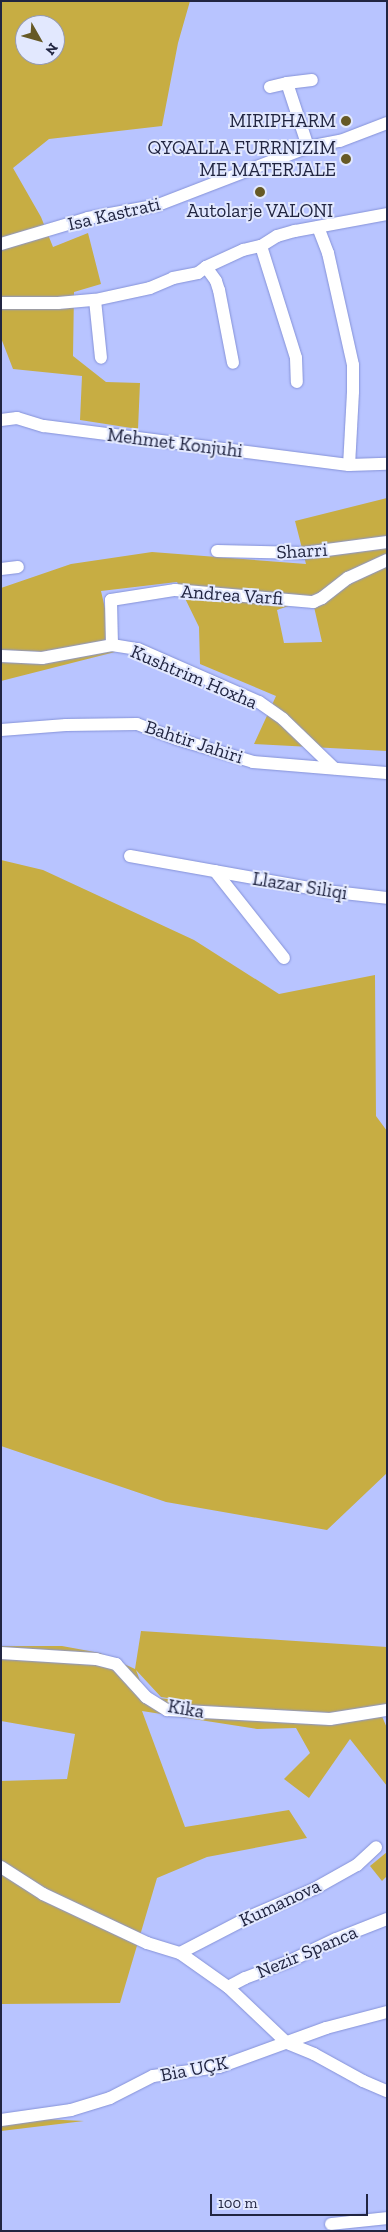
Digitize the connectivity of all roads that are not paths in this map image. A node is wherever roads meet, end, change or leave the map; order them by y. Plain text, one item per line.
1 (312, 80) dead end
2 (287, 83) junction
3 (270, 87) dead end
4 (387, 124) edge
5 (308, 147) junction
6 (387, 214) edge
7 (318, 226) junction
8 (1, 244) edge
9 (261, 246) junction
10 (206, 267) junction
11 (95, 300) junction
12 (1, 304) edge
13 (101, 358) dead end
14 (234, 363) dead end
15 (296, 382) dead end
16 (1, 420) edge
17 (387, 464) edge
18 (349, 465) junction
19 (387, 542) edge
20 (217, 551) dead end
21 (387, 560) edge
22 (18, 567) dead end
23 (1, 569) edge
24 (112, 646) junction
25 (1, 656) edge
26 (1, 730) edge
27 (334, 768) junction
28 (387, 773) edge
29 (130, 856) dead end
30 (214, 872) junction
31 (387, 898) edge
32 (284, 958) dead end
33 (1, 1653) edge
34 (387, 1710) edge
35 (376, 1848) dead end
36 (1, 1867) edge
37 (387, 1919) edge
38 (180, 1953) junction
39 (228, 1987) junction
40 (387, 2012) edge
41 (287, 2042) junction
42 (387, 2091) edge
43 (1, 2120) edge
44 (387, 2218) edge
45 (331, 2224) dead end

1 - 2 street
2 - 3 street
2 - 5 street
4 - 5 street, Isa Kastrati
5 - 8 street, Isa Kastrati
6 - 7 street
7 - 9 street
7 - 18 street
9 - 10 street
9 - 15 street
10 - 11 street
10 - 14 street
11 - 12 street
11 - 13 street
16 - 18 street, Mehmet Konjuhi
17 - 18 street, Mehmet Konjuhi
19 - 20 street, Sharri
21 - 24 street, Andrea Varfi
22 - 23 street
24 - 25 street, Kushtrim Hoxha
24 - 27 street, Kushtrim Hoxha
26 - 27 street, Bahtir Jahiri
27 - 28 street, Bahtir Jahiri
29 - 30 street, Llazar Siliqi
30 - 31 street, Llazar Siliqi
30 - 32 street, Llazar Siliqi
33 - 34 street, Kika
35 - 38 street, Kumanova
36 - 38 street
37 - 39 street, Nezir Spanca
38 - 39 street
39 - 41 street
40 - 41 street, Bia UÇK
41 - 42 street
41 - 43 street, Bia UÇK
44 - 45 street

